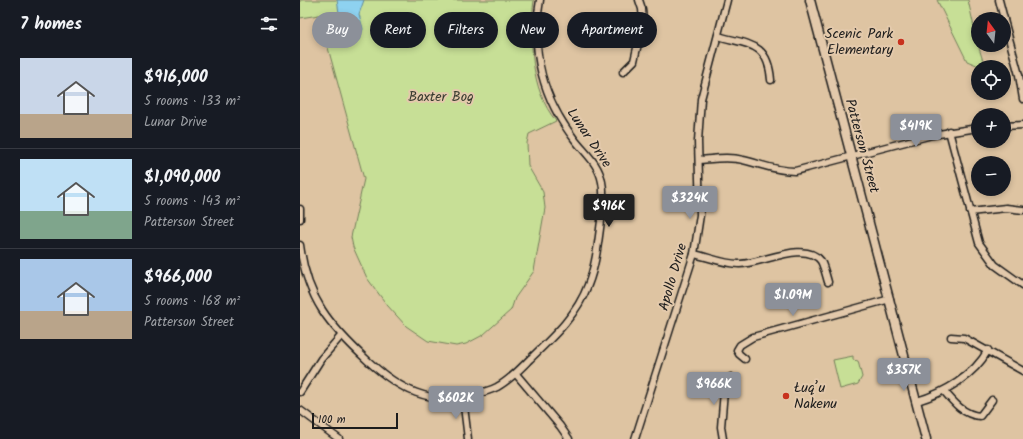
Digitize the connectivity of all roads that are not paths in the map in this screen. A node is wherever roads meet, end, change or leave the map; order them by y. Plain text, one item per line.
1 (540, 0) edge
2 (639, 0) edge
3 (727, 0) edge
4 (810, 0) edge
5 (999, 0) edge
6 (1002, 12) edge
7 (718, 36) junction
8 (1011, 45) edge
9 (623, 72) dead end
10 (771, 80) dead end
11 (1023, 99) edge
12 (1023, 125) edge
13 (1011, 126) edge
14 (971, 129) edge
15 (949, 132) junction
16 (851, 156) junction
17 (699, 160) junction
18 (300, 209) edge
19 (1023, 210) edge
20 (970, 212) junction
21 (300, 214) edge
22 (300, 219) edge
23 (300, 245) edge
24 (694, 254) junction
25 (828, 282) dead end
26 (1023, 285) edge
27 (890, 299) junction
28 (341, 336) junction
29 (951, 336) dead end
30 (988, 350) junction
31 (745, 359) dead end
32 (1023, 370) edge
33 (516, 374) junction
34 (731, 377) dead end
35 (944, 391) junction
36 (300, 392) edge
37 (462, 398) junction
38 (992, 400) dead end
39 (917, 401) junction
40 (300, 410) edge
41 (339, 439) edge
42 (468, 439) edge
43 (569, 439) edge
44 (635, 439) edge
45 (723, 439) edge
46 (926, 439) edge

1 - 33 street, Lunar Drive
2 - 9 street
3 - 7 street, Apollo Drive
4 - 16 street, Patterson Street
5 - 6 street
7 - 10 street
7 - 17 street, Apollo Drive
8 - 11 street
12 - 13 street
14 - 15 street
15 - 16 street
15 - 20 street
16 - 17 street
16 - 27 street, Patterson Street
17 - 24 street, Apollo Drive
18 - 21 street
19 - 20 street
20 - 26 street
21 - 22 street
23 - 28 street, Lunar Drive
24 - 25 street
24 - 44 street, Apollo Drive
27 - 31 street
27 - 39 street, Patterson Street
28 - 36 street
28 - 37 street, Lunar Drive
29 - 30 street
30 - 32 street
30 - 35 street
33 - 37 street, Lunar Drive
33 - 43 street
34 - 45 street
35 - 38 street
35 - 39 street
37 - 42 street
39 - 46 street, Patterson Street
40 - 41 street

